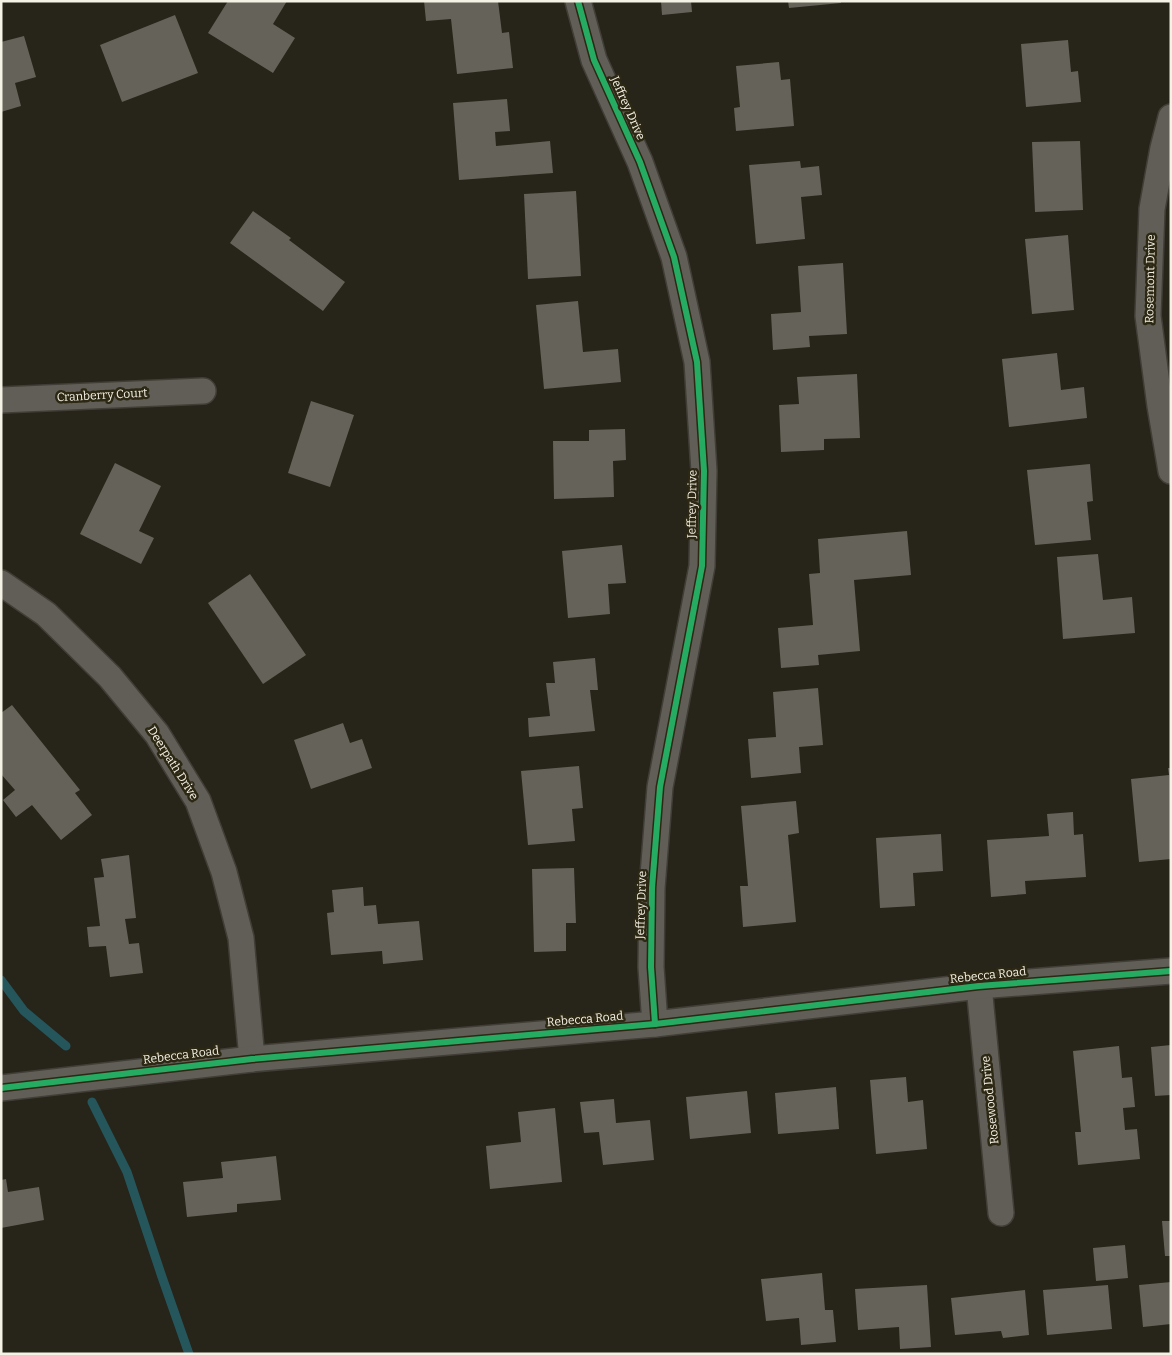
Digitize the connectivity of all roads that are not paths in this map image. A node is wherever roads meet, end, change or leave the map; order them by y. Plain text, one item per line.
1 (578, 1) edge
2 (1171, 117) edge
3 (203, 390) dead end
4 (1, 400) edge
5 (1171, 471) edge
6 (1, 583) edge
7 (1171, 970) edge
8 (979, 986) junction
9 (655, 1024) junction
10 (252, 1058) junction
11 (1, 1088) edge
12 (1001, 1213) dead end

1 - 9 street, Jeffrey Drive
2 - 5 street, Rosemont Drive
3 - 4 street, Cranberry Court
6 - 10 street, Deerpath Drive
7 - 8 street, Rebecca Road
8 - 9 street, Rebecca Road
8 - 12 street, Rosewood Drive
9 - 10 street, Rebecca Road
10 - 11 street, Rebecca Road

